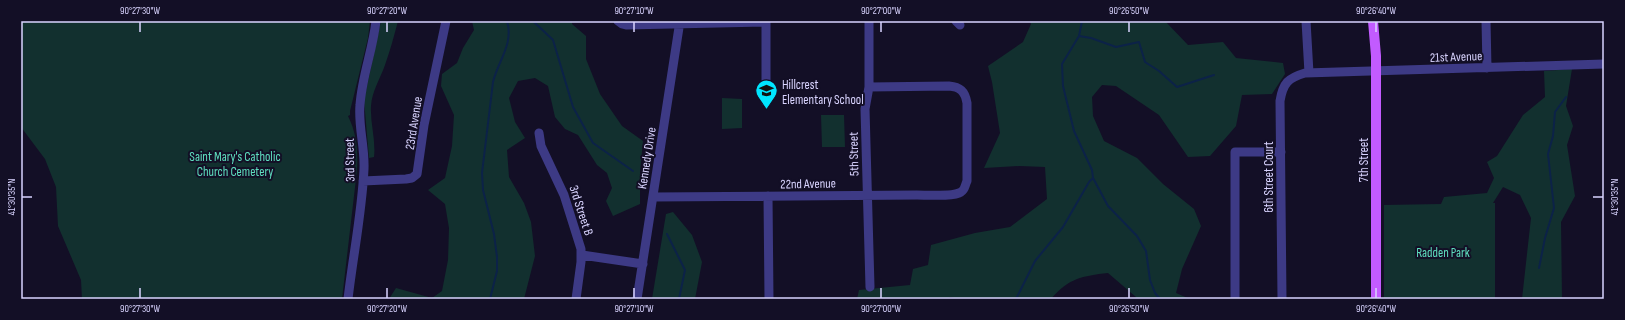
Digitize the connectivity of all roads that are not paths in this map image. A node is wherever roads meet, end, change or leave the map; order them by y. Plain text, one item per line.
1 (376, 21) edge
2 (446, 21) edge
3 (869, 21) edge
4 (1306, 21) edge
5 (1373, 21) edge
6 (1486, 21) edge
7 (618, 22) edge
8 (680, 22) edge
9 (766, 22) edge
10 (1604, 64) edge
11 (1487, 68) junction
12 (1376, 71) junction
13 (1309, 73) junction
14 (869, 87) junction
15 (766, 102) dead end
16 (538, 134) dead end
17 (1281, 152) junction
18 (363, 181) junction
19 (768, 196) junction
20 (867, 196) junction
21 (653, 197) junction
22 (582, 255) junction
23 (643, 264) junction
24 (870, 287) dead end
25 (348, 299) edge
26 (576, 299) edge
27 (638, 299) edge
28 (769, 299) edge
29 (1235, 299) edge
30 (1282, 299) edge
31 (1376, 299) edge

1 - 18 street, 3rd Street
2 - 18 street, 23rd Avenue
3 - 14 street, 5th Street
4 - 13 street
5 - 12 main road, 7th Street
6 - 11 street
7 - 8 street
8 - 9 street
8 - 21 street, Kennedy Drive
9 - 15 street
10 - 11 street, 21st Avenue
11 - 12 street, 21st Avenue
12 - 13 street, 21st Avenue
12 - 31 main road, 7th Street
13 - 17 street, 6th Street Court
14 - 20 street, 5th Street
14 - 20 street, 22nd Avenue
16 - 22 street, 3rd Street B
17 - 29 street
17 - 30 street, 6th Street Court
18 - 25 street, 3rd Street
19 - 20 street, 22nd Avenue
19 - 21 street, 22nd Avenue
19 - 28 street
20 - 24 street, 5th Street
21 - 23 street, Kennedy Drive
22 - 23 street
22 - 26 street, 3rd Street B
23 - 27 street, Kennedy Drive

